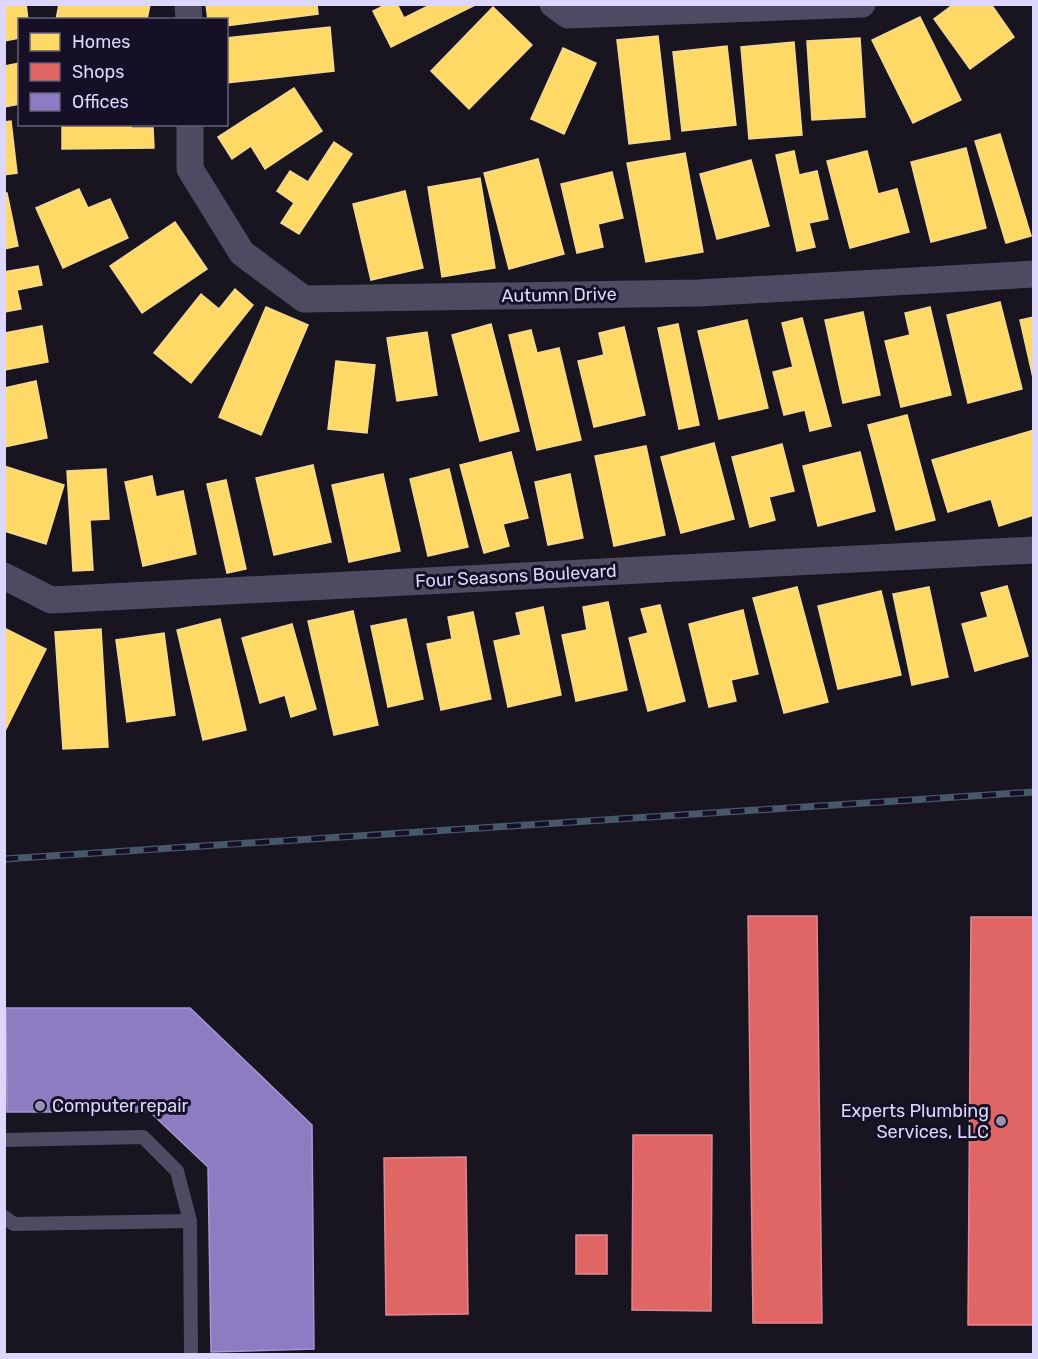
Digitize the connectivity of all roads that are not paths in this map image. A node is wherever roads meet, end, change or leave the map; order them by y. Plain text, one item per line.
1 (553, 4) edge
2 (862, 4) edge
3 (190, 126) edge
4 (1034, 274) edge
5 (1034, 550) edge
6 (4, 576) edge
7 (4, 1140) edge
8 (4, 1216) edge
9 (190, 1221) junction
10 (191, 1354) edge

1 - 2 street
3 - 4 street, Autumn Drive
5 - 6 street, Four Seasons Boulevard
7 - 9 lane
8 - 9 lane
9 - 10 lane

